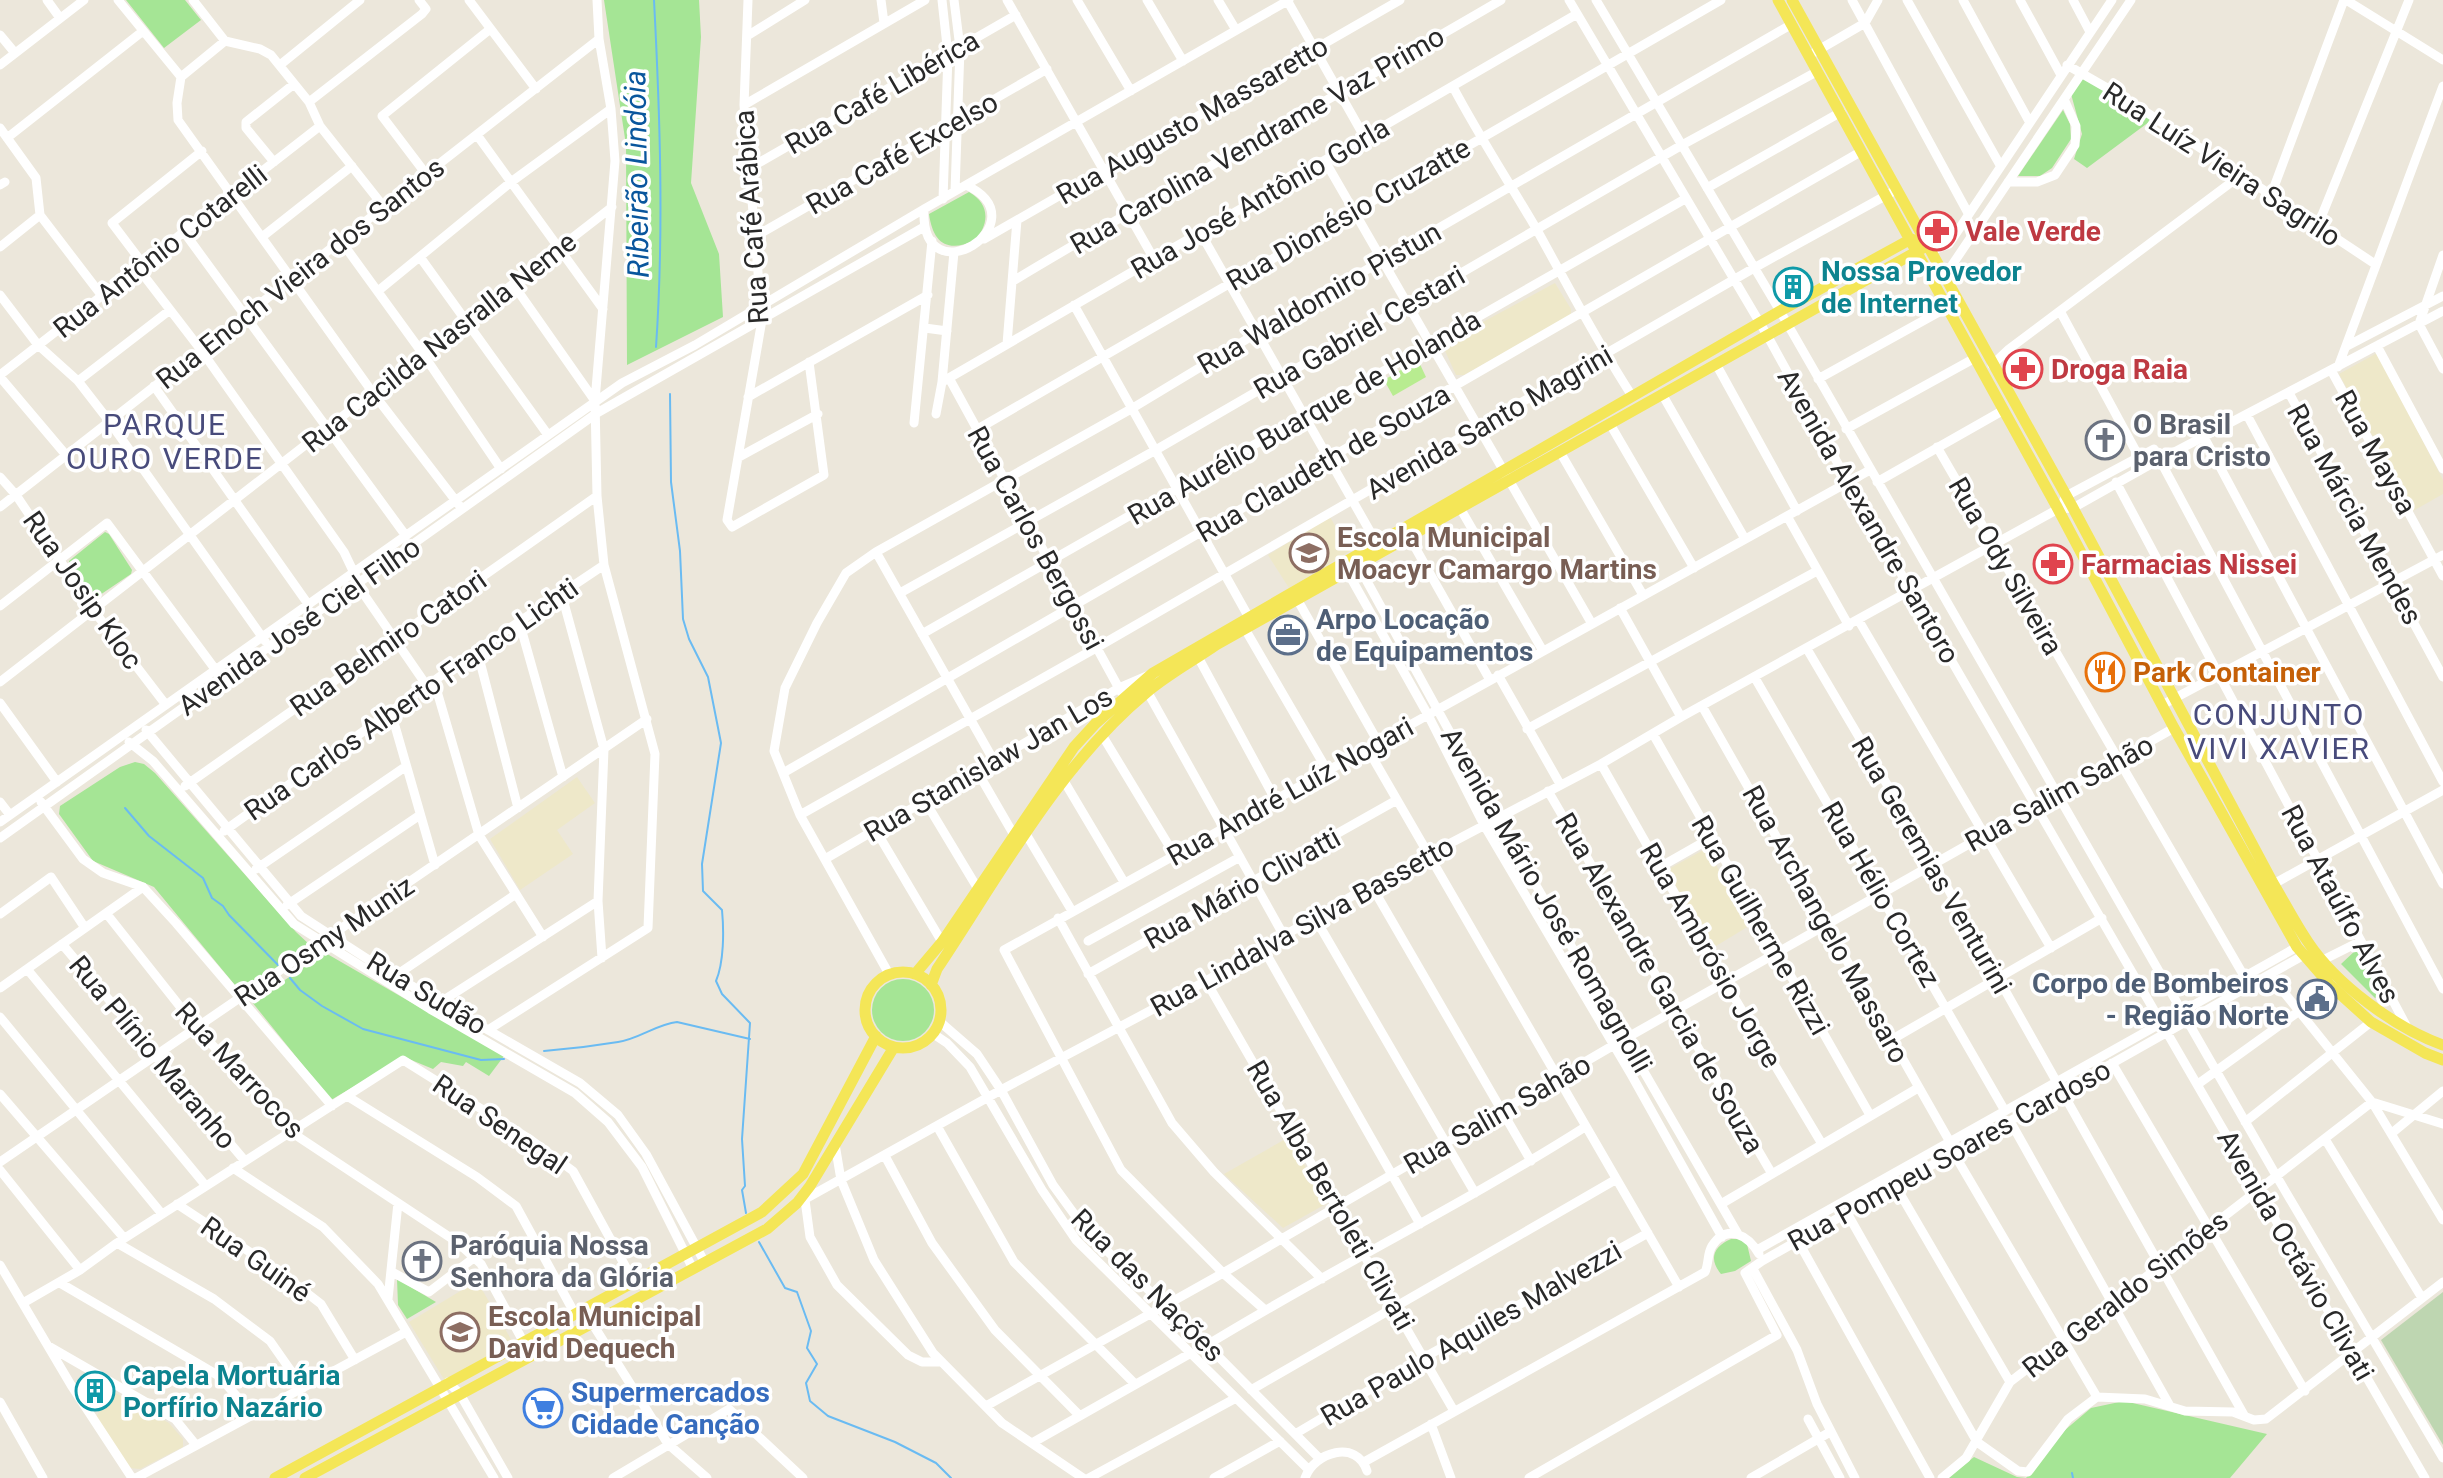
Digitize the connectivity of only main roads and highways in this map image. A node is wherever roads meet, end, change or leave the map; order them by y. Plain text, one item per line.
1 (1778, 0) edge
2 (1792, 0) edge
3 (1814, 53) junction
4 (1891, 193) junction
5 (1911, 239) junction
6 (1922, 248) junction
7 (1975, 358) junction
8 (1992, 365) junction
9 (2014, 404) junction
10 (2002, 411) junction
11 (1505, 476) junction
12 (1406, 532) junction
13 (1353, 564) junction
14 (1249, 624) junction
15 (1020, 835) junction
16 (2268, 886) junction
17 (2301, 951) junction
18 (2323, 960) junction
19 (915, 974) junction
20 (2335, 982) junction
21 (931, 985) junction
22 (876, 1036) junction
23 (2443, 1045) edge
24 (894, 1047) junction
25 (2443, 1060) edge
26 (418, 1400) junction
27 (398, 1428) junction
28 (346, 1438) junction
29 (342, 1458) junction
30 (275, 1478) edge
31 (305, 1478) edge

1 - 3 main road
2 - 3 main road
3 - 4 main road
3 - 4 main road
4 - 5 main road
4 - 6 main road
5 - 6 main road
5 - 11 main road
6 - 7 main road
6 - 8 main road
6 - 11 main road
7 - 8 main road
7 - 10 main road
8 - 9 main road
9 - 10 main road
9 - 16 main road
10 - 16 main road
11 - 12 main road
11 - 12 main road
12 - 13 main road
13 - 14 main road
13 - 14 main road
14 - 15 main road
14 - 15 main road
15 - 19 main road
15 - 21 main road
16 - 17 main road
16 - 18 main road
17 - 18 main road
17 - 20 main road
18 - 20 main road
19 - 21 main road
19 - 22 main road
20 - 23 main road
20 - 25 main road
21 - 24 main road
22 - 24 main road
22 - 26 main road
24 - 27 main road
26 - 27 main road
26 - 28 main road
27 - 29 main road
28 - 29 main road
28 - 30 main road
29 - 31 main road

